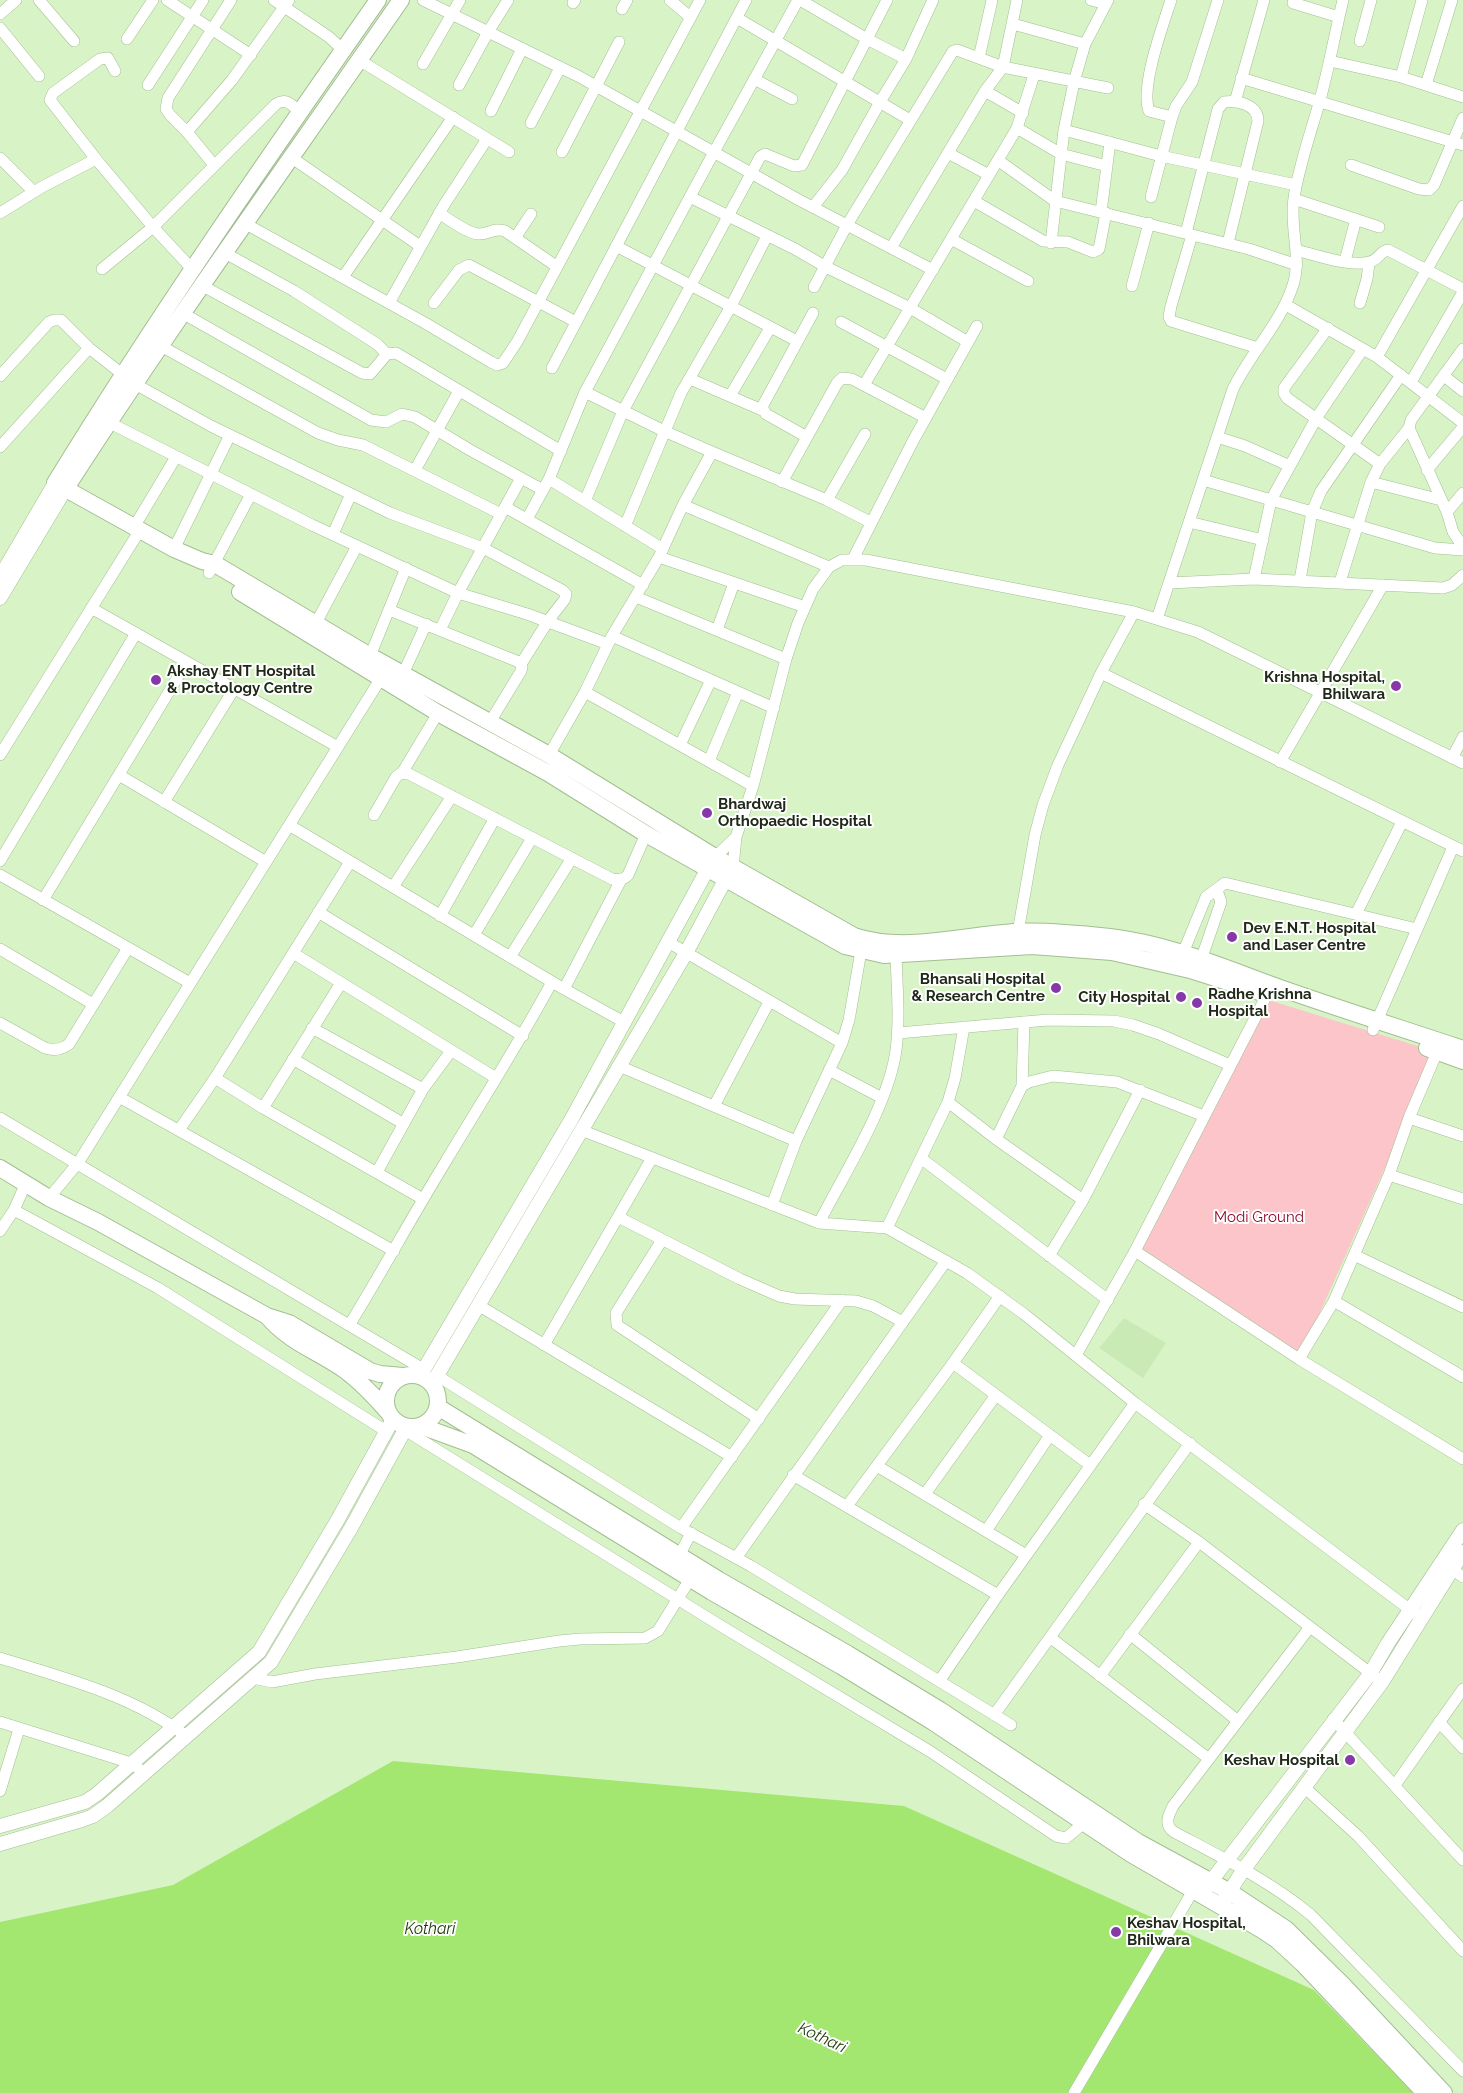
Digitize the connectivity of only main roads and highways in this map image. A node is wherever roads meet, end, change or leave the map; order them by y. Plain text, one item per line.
1 (378, 0) edge
2 (401, 0) edge
3 (128, 380) junction
4 (61, 486) junction
5 (209, 566) junction
6 (712, 863) junction
7 (730, 873) junction
8 (1016, 939) junction
9 (1270, 990) junction
10 (1439, 1047) junction
11 (1463, 1048) edge
12 (1463, 1061) edge
13 (0, 1168) edge
14 (267, 1316) junction
15 (423, 1376) junction
16 (438, 1407) junction
17 (400, 1424) junction
18 (536, 1476) junction
19 (1202, 1888) junction
20 (1225, 1898) junction
21 (1425, 2093) edge
22 (1444, 2093) edge

1 - 3 main road
2 - 3 main road
3 - 4 main road
3 - 4 main road
4 - 5 main road
5 - 6 main road
5 - 6 main road
6 - 7 main road
7 - 8 main road
7 - 8 main road
8 - 9 main road
8 - 9 main road
9 - 10 main road
10 - 11 main road
10 - 12 main road
13 - 14 main road
14 - 15 main road
14 - 17 main road
15 - 16 main road
15 - 17 main road
16 - 17 main road
16 - 18 main road
17 - 18 main road
18 - 19 main road
18 - 19 main road
19 - 20 main road
20 - 21 main road
20 - 22 main road

